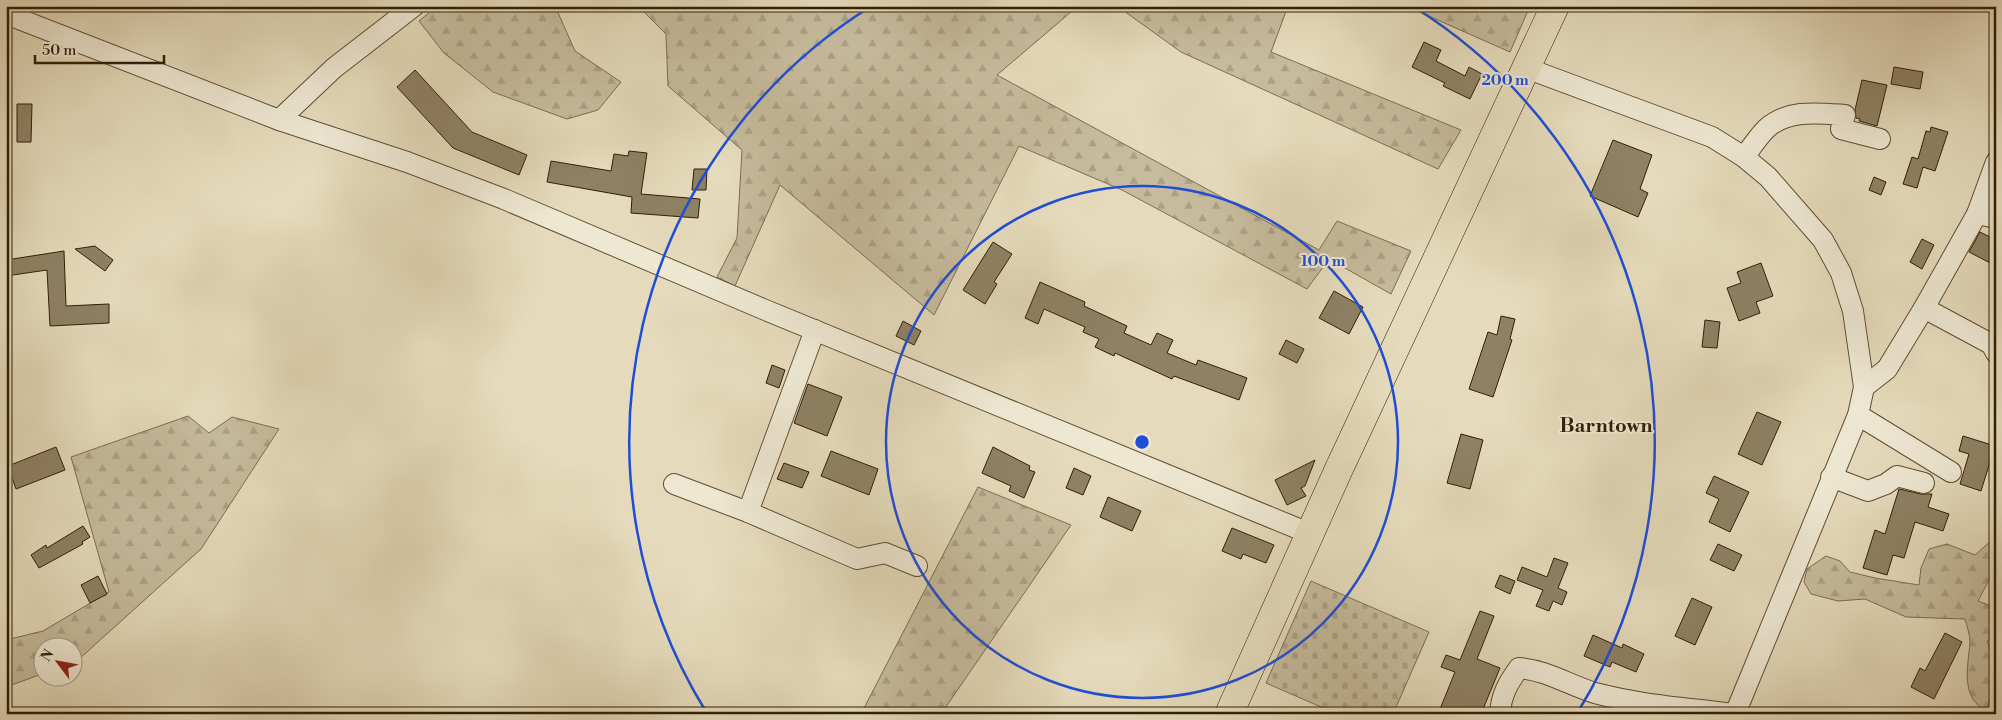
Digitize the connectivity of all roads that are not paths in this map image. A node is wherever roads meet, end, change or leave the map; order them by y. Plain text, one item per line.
1 (414, 6) edge
2 (1554, 6) edge
3 (6, 14) edge
4 (1526, 68) junction
5 (279, 120) junction
6 (1880, 139) dead end
7 (1744, 157) junction
8 (1996, 162) edge
9 (1986, 216) edge
10 (1924, 308) junction
11 (814, 330) junction
12 (1996, 353) edge
13 (1864, 386) junction
14 (1858, 415) junction
15 (1951, 472) dead end
16 (1831, 477) junction
17 (1924, 483) dead end
18 (674, 484) dead end
19 (748, 512) junction
20 (1311, 534) junction
21 (917, 566) dead end
22 (1229, 714) edge
23 (1500, 714) edge
24 (1735, 714) edge

1 - 5 street
2 - 4 highway
3 - 5 street
4 - 7 street
4 - 20 highway
5 - 11 street
6 - 7 street
7 - 13 street
8 - 9 street
9 - 10 street
10 - 12 street
10 - 13 street
11 - 19 street
11 - 20 street
13 - 14 street
14 - 15 street
14 - 16 street
16 - 17 street
16 - 24 street
18 - 19 street
19 - 21 street
20 - 22 highway
23 - 24 street

